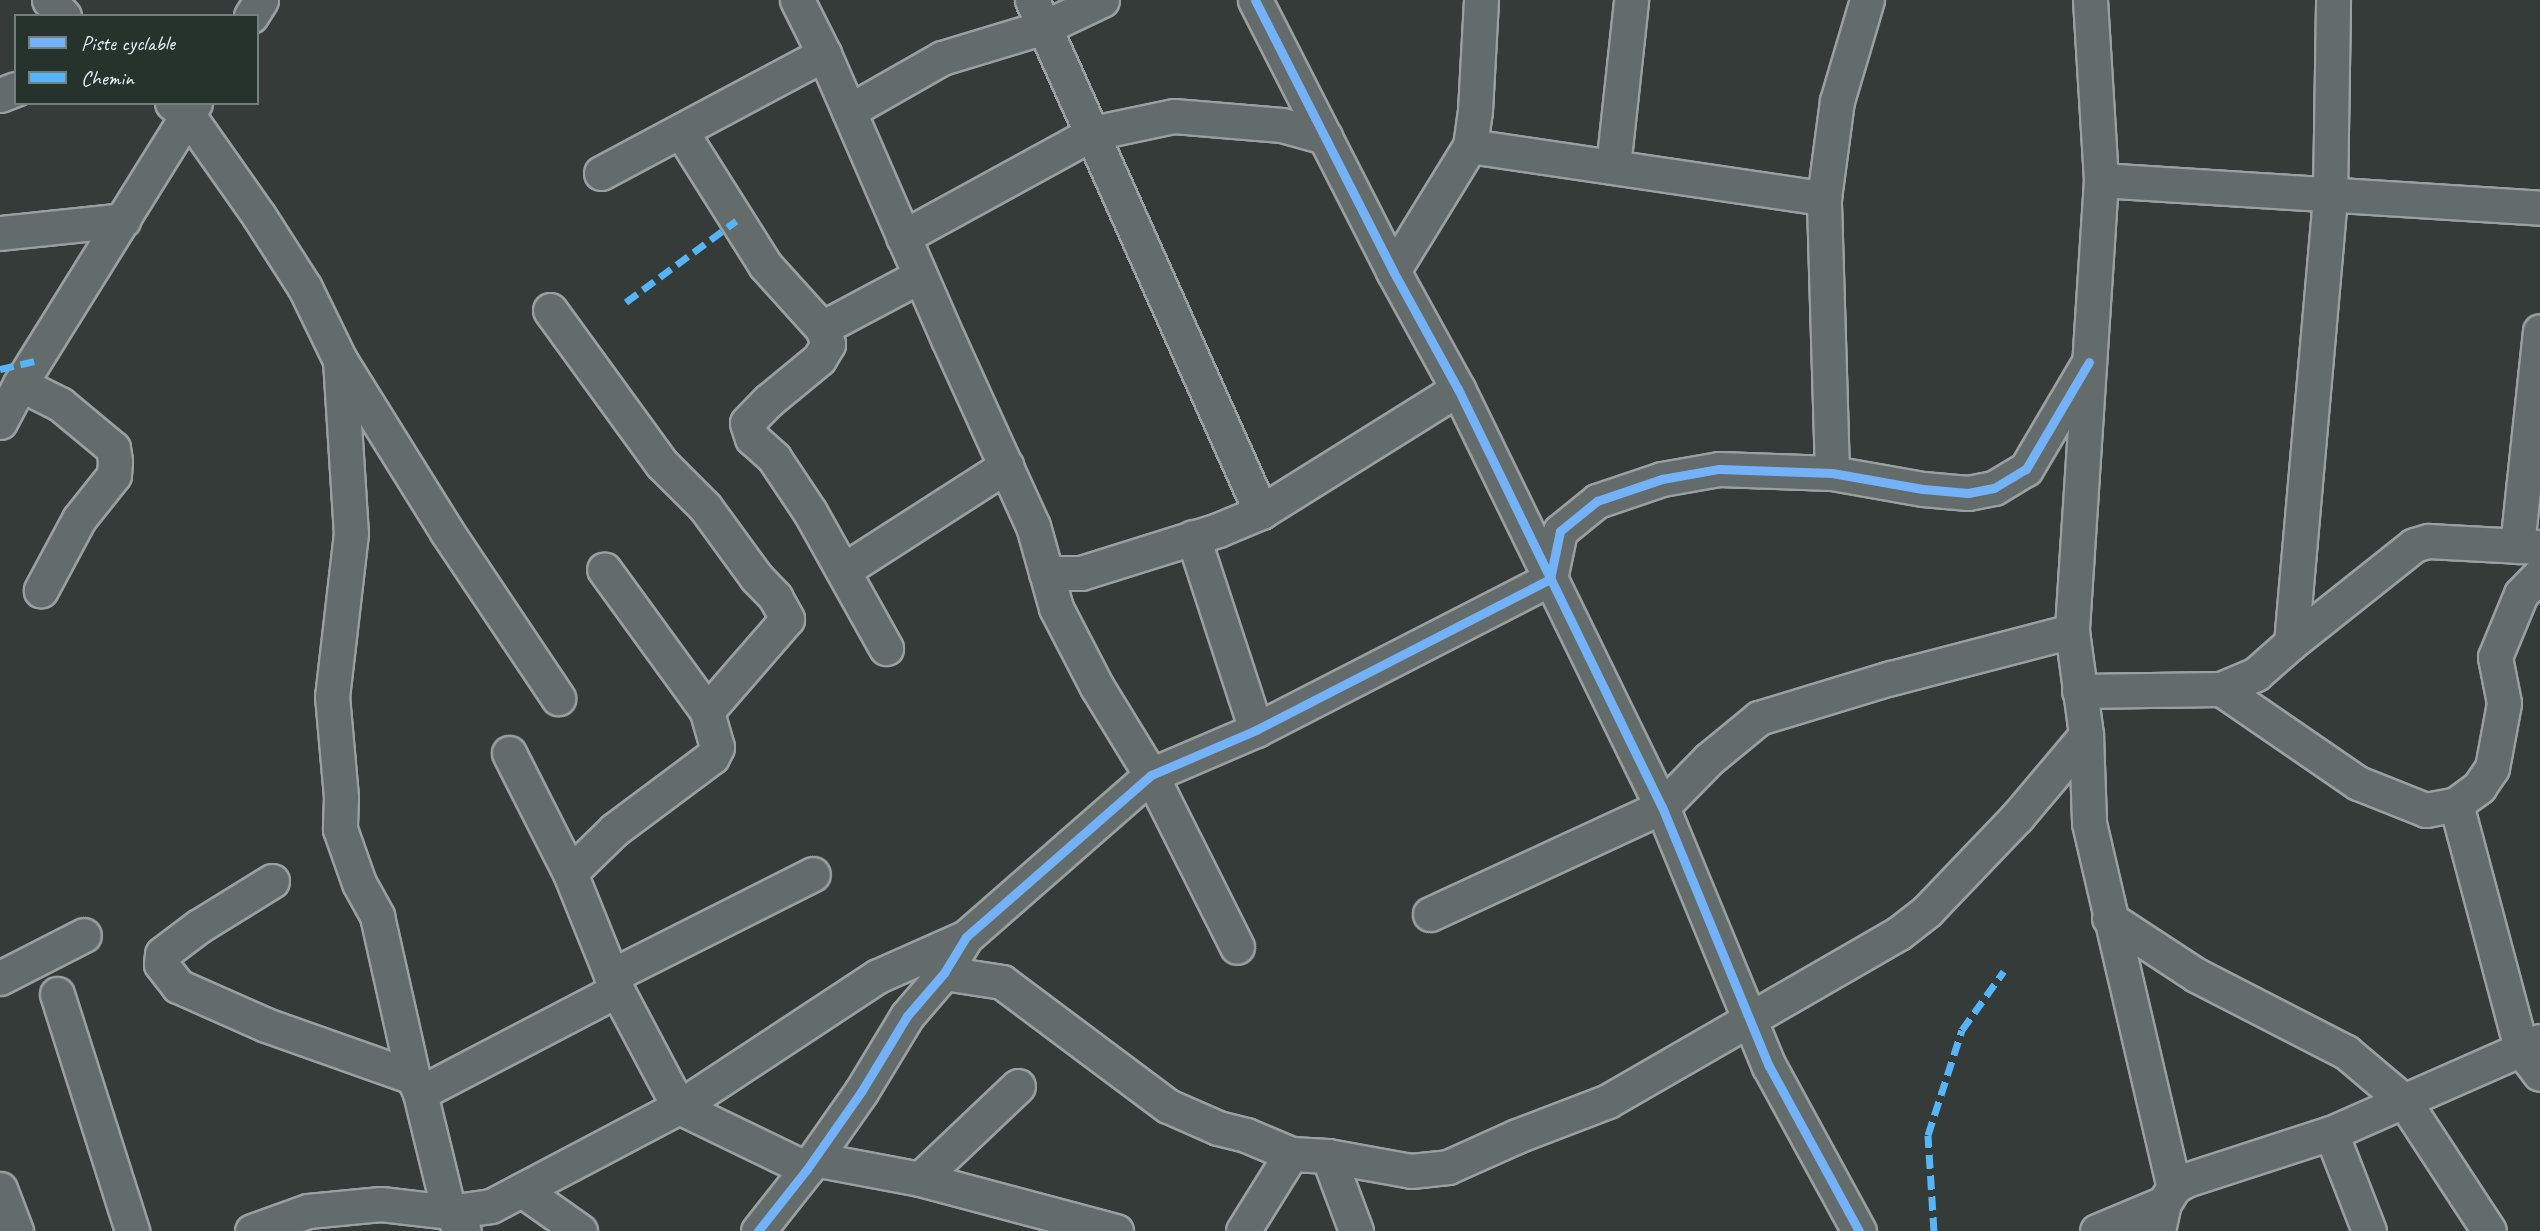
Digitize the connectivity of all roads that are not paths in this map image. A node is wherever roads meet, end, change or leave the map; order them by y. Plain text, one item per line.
1 (49, 0) edge
2 (797, 0) edge
3 (1102, 0) edge
4 (1255, 0) edge
5 (1481, 0) edge
6 (1631, 0) edge
7 (1867, 0) edge
8 (2090, 0) edge
9 (2333, 0) edge
10 (1039, 13) edge
11 (62, 14) edge
12 (824, 54) junction
13 (185, 107) edge
14 (849, 111) junction
15 (682, 132) junction
16 (1093, 134) junction
17 (1325, 138) junction
18 (1470, 146) junction
19 (1613, 167) junction
20 (601, 173) dead end
21 (2101, 180) junction
22 (2330, 195) junction
23 (1824, 198) junction
24 (2540, 208) edge
25 (123, 219) junction
26 (0, 233) edge
27 (903, 237) junction
28 (1393, 271) junction
29 (920, 276) junction
30 (550, 310) dead end
31 (822, 328) junction
32 (2540, 331) edge
33 (340, 360) junction
34 (2089, 362) junction
35 (20, 384) junction
36 (1458, 389) junction
37 (0, 422) edge
38 (1006, 466) junction
39 (1832, 473) junction
40 (1261, 512) junction
41 (1193, 537) junction
42 (2528, 546) edge
43 (604, 569) dead end
44 (844, 570) junction
45 (1046, 573) junction
46 (2540, 574) edge
47 (1550, 579) junction
48 (41, 590) dead end
49 (2072, 631) junction
50 (2291, 643) junction
51 (886, 648) dead end
52 (2221, 689) junction
53 (2079, 691) junction
54 (558, 698) dead end
55 (708, 711) junction
56 (1256, 730) junction
57 (2086, 735) junction
58 (509, 753) dead end
59 (1151, 775) junction
60 (2455, 804) junction
61 (1662, 807) junction
62 (570, 873) junction
63 (813, 874) dead end
64 (272, 881) dead end
65 (1430, 914) dead end
66 (2109, 918) junction
67 (84, 935) dead end
68 (966, 937) junction
69 (1237, 947) dead end
70 (944, 973) junction
71 (0, 978) edge
72 (614, 983) junction
73 (57, 994) dead end
74 (1750, 1019) junction
75 (2534, 1055) edge
76 (417, 1085) junction
77 (1018, 1086) dead end
78 (2404, 1101) junction
79 (679, 1107) junction
80 (2331, 1133) junction
81 (1292, 1154) junction
82 (1328, 1156) junction
83 (811, 1164) junction
84 (920, 1179) junction
85 (0, 1189) edge
86 (522, 1190) junction
87 (2165, 1207) edge
88 (456, 1221) edge
89 (1353, 1230) edge
90 (16, 1231) edge
91 (132, 1231) edge
92 (252, 1231) edge
93 (580, 1231) edge
94 (758, 1231) edge
95 (1116, 1231) edge
96 (1243, 1231) edge
97 (1859, 1231) edge
98 (2097, 1231) edge
99 (2369, 1231) edge
100 (2489, 1231) edge

1 - 11 street
2 - 12 street
3 - 10 street
4 - 17 street
5 - 18 street
6 - 19 street
7 - 23 street
8 - 21 street
9 - 22 street
10 - 14 street
10 - 16 street
12 - 14 street
12 - 15 street
13 - 25 street
13 - 33 street
14 - 27 street
15 - 20 street
15 - 31 street
16 - 17 street
16 - 27 street
16 - 40 street
17 - 28 street
18 - 19 street
18 - 28 street
19 - 23 street
21 - 22 street
21 - 34 street
22 - 24 street
22 - 50 street
23 - 39 street
25 - 26 street
25 - 35 street
27 - 29 street
28 - 36 street
29 - 31 street
29 - 38 street
30 - 55 street
31 - 44 street
32 - 42 street
33 - 54 street
33 - 76 street
34 - 39 street
34 - 49 street
35 - 37 street
35 - 48 street
36 - 40 street
36 - 47 street
38 - 44 street
38 - 45 street
39 - 47 street
40 - 41 street
41 - 45 street
41 - 56 street
42 - 50 street
43 - 55 street
44 - 51 street
45 - 59 street
46 - 60 street
47 - 56 street
47 - 61 street
49 - 53 street
49 - 61 street
50 - 52 street
52 - 53 street
52 - 60 street
53 - 57 street
55 - 62 street
56 - 59 street
57 - 66 street
57 - 74 street
58 - 62 street
59 - 68 street
59 - 69 street
60 - 75 street
61 - 65 street
61 - 74 street
62 - 72 street
63 - 72 street
64 - 76 street
66 - 78 street
66 - 87 street
67 - 71 street
68 - 70 street
68 - 79 street
70 - 81 street
70 - 83 street
72 - 76 street
72 - 79 street
73 - 91 street
74 - 82 street
74 - 97 street
75 - 78 street
76 - 88 street
77 - 84 street
78 - 80 street
78 - 100 street
79 - 83 street
79 - 86 street
80 - 87 street
80 - 99 street
81 - 82 street
81 - 96 street
82 - 89 street
83 - 84 street
83 - 94 street
84 - 95 street
85 - 90 street
86 - 88 street
86 - 93 street
87 - 98 street
88 - 92 street

